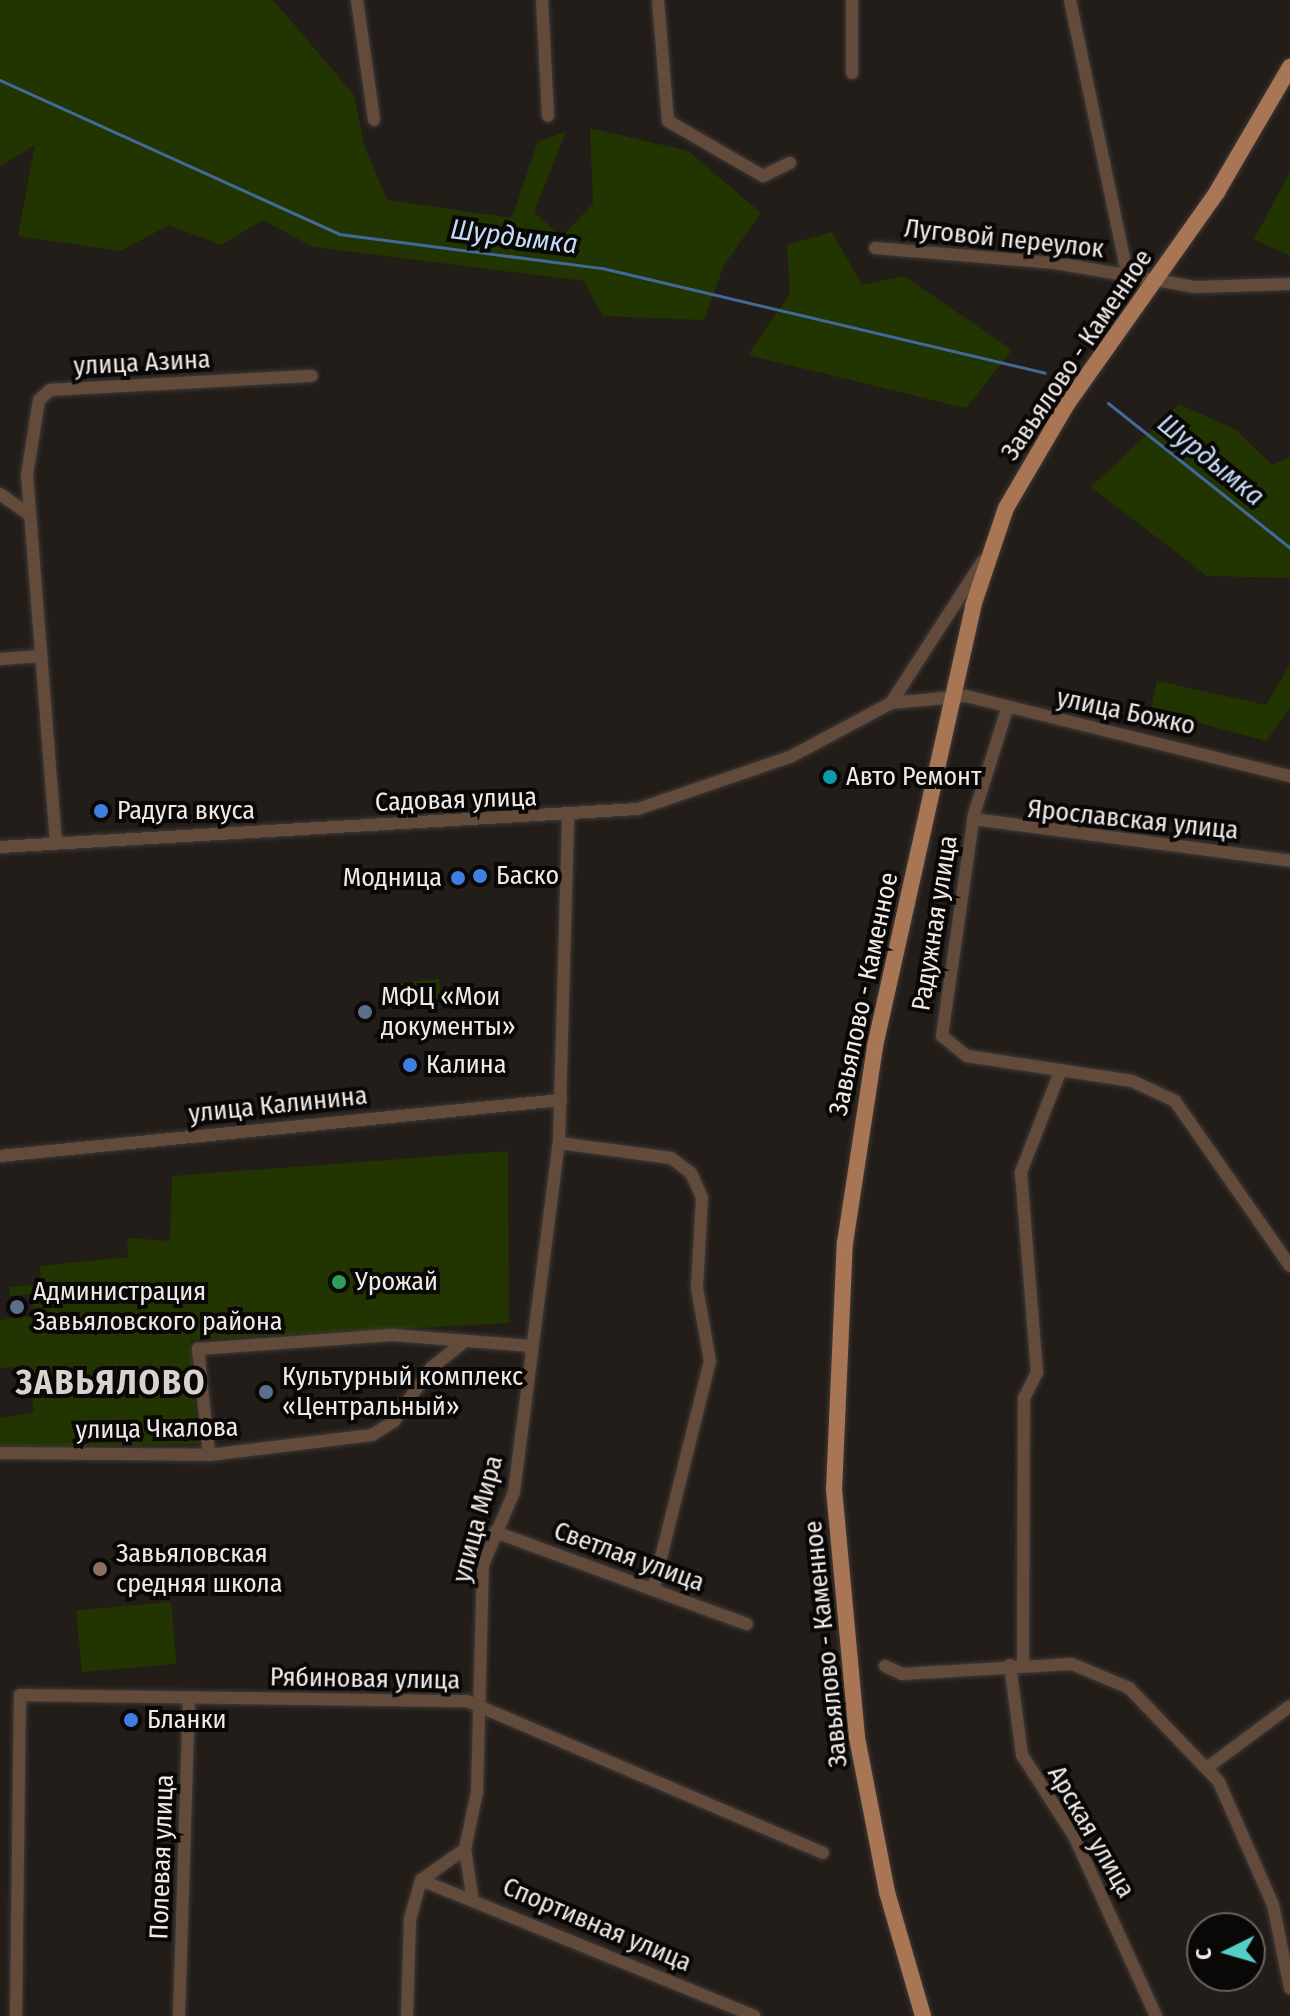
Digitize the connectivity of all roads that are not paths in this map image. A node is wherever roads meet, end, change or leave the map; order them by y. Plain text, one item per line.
1 (357, 0) edge
2 (542, 0) edge
3 (658, 0) edge
4 (852, 0) edge
5 (1070, 0) edge
6 (1290, 67) edge
7 (852, 73) dead end
8 (548, 116) dead end
9 (374, 120) dead end
10 (790, 163) dead end
11 (875, 248) dead end
12 (1128, 278) junction
13 (1156, 281) junction
14 (1290, 284) edge
15 (312, 376) dead end
16 (0, 494) edge
17 (30, 515) junction
18 (985, 558) junction
19 (41, 656) junction
20 (0, 659) edge
21 (951, 697) junction
22 (891, 703) junction
23 (1007, 709) junction
24 (1290, 776) edge
25 (568, 818) junction
26 (973, 819) junction
27 (56, 843) junction
28 (0, 847) edge
29 (1290, 861) edge
30 (1060, 1072) junction
31 (561, 1100) junction
32 (559, 1143) junction
33 (0, 1156) edge
34 (1290, 1266) edge
35 (464, 1342) junction
36 (532, 1346) junction
37 (0, 1453) edge
38 (209, 1455) junction
39 (495, 1532) junction
40 (653, 1590) junction
41 (747, 1624) dead end
42 (1016, 1665) junction
43 (885, 1666) dead end
44 (189, 1700) junction
45 (485, 1706) junction
46 (1290, 1706) edge
47 (1208, 1767) junction
48 (465, 1849) junction
49 (823, 1853) dead end
50 (421, 1880) junction
51 (472, 1895) junction
52 (1288, 1950) edge
53 (1290, 1988) edge
54 (16, 2016) edge
55 (179, 2016) edge
56 (407, 2016) edge
57 (754, 2016) edge
58 (923, 2016) edge
59 (1156, 2016) edge

1 - 9 street
2 - 8 street
3 - 10 street
4 - 7 street
5 - 12 street
6 - 13 main road, Завьялово - Каменное
11 - 12 street, Луговой переулок
12 - 13 street, Луговой переулок
13 - 14 street, Луговой переулок
13 - 18 main road, Завьялово - Каменное
15 - 17 street, улица Азина
16 - 17 street
17 - 19 street, улица Азина
18 - 21 main road, Завьялово - Каменное
18 - 22 street
19 - 20 street
19 - 27 street, улица Азина
21 - 22 street, улица Божко
21 - 23 street, улица Божко
21 - 58 main road, Завьялово - Каменное
22 - 25 street, Садовая улица
23 - 24 street, улица Божко
23 - 26 street, Радужная улица
25 - 27 street, Садовая улица
25 - 31 street, улица Мира
26 - 29 street, Ярославская улица
26 - 30 street, Радужная улица
27 - 28 street, Садовая улица
30 - 34 street, Радужная улица
30 - 42 street, Арская улица
31 - 32 street, улица Мира
31 - 33 street, улица Калинина
32 - 36 street, улица Мира
32 - 40 street
35 - 36 street
35 - 38 street, улица Чкалова
35 - 38 street
36 - 39 street, улица Мира
37 - 38 street, улица Чкалова
39 - 40 street, Светлая улица
39 - 45 street, улица Мира
40 - 41 street, Светлая улица
42 - 43 street
42 - 47 street
42 - 59 street, Арская улица
44 - 45 street, Рябиновая улица
44 - 54 street, Рябиновая улица
44 - 55 street, Полевая улица
45 - 48 street, улица Мира
45 - 49 street, Рябиновая улица
46 - 47 street
47 - 52 street
48 - 50 street
48 - 51 street, улица Мира
50 - 51 street, Спортивная улица
50 - 56 street
51 - 57 street, Спортивная улица
52 - 53 street

